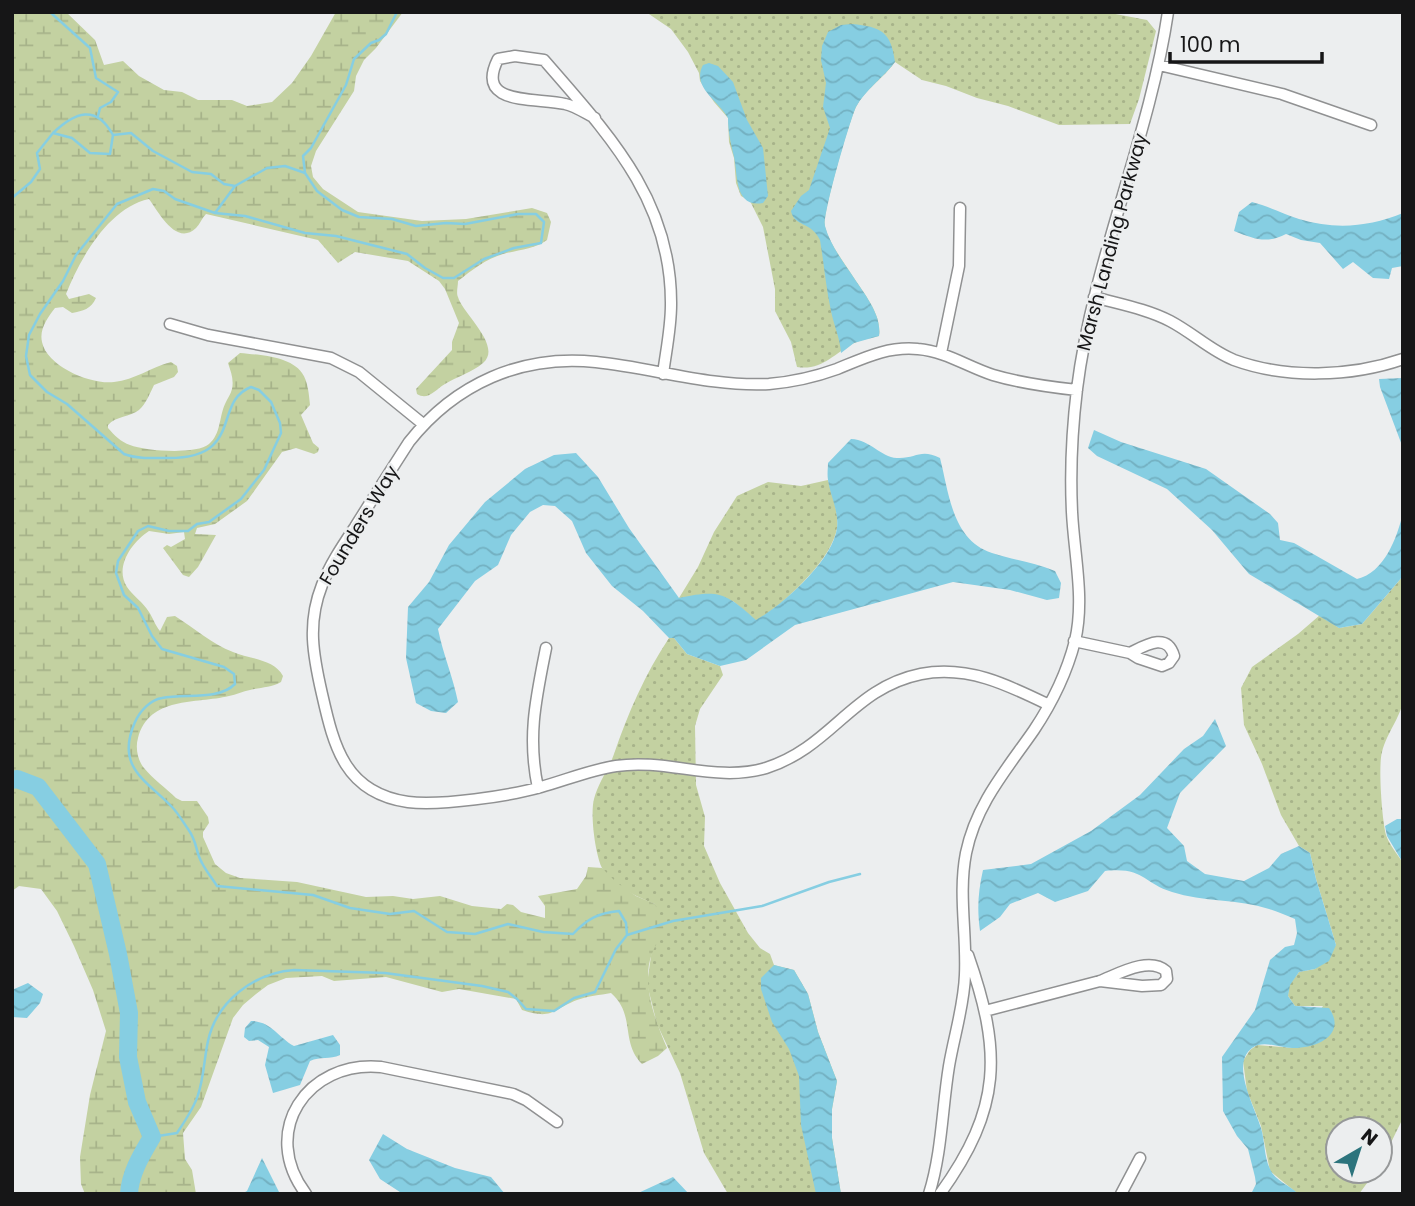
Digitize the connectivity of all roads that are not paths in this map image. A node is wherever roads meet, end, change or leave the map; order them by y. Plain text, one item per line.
1 (1168, 12) edge
2 (1159, 65) junction
3 (594, 118) junction
4 (1371, 125) dead end
5 (960, 208) dead end
6 (1094, 297) junction
7 (170, 324) dead end
8 (941, 353) junction
9 (1403, 359) edge
10 (663, 373) junction
11 (1077, 390) junction
12 (423, 425) junction
13 (1074, 642) junction
14 (546, 648) dead end
15 (1130, 653) dead end
16 (1049, 705) junction
17 (538, 788) junction
18 (966, 949) junction
19 (1100, 981) junction
20 (985, 1011) junction
21 (557, 1122) dead end
22 (1140, 1158) dead end
23 (306, 1194) edge
24 (929, 1194) edge
25 (940, 1194) edge
26 (1121, 1194) edge

1 - 2 street, Marsh Landing Parkway
2 - 4 street
2 - 6 street, Marsh Landing Parkway
3 - 3 street
3 - 10 street
5 - 8 street
6 - 9 street
6 - 11 street, Marsh Landing Parkway
7 - 12 street
8 - 10 street, Founders Way
8 - 11 street, Founders Way
10 - 12 street, Founders Way
11 - 13 street, Marsh Landing Parkway
12 - 17 street, Founders Way
13 - 15 street
13 - 16 street, Marsh Landing Parkway
14 - 17 street
16 - 17 street, Founders Way
16 - 18 street, Marsh Landing Parkway
18 - 20 street, Marsh Landing Parkway
18 - 24 street, Marsh Landing Parkway
19 - 19 street
19 - 20 street
20 - 25 street, Marsh Landing Parkway
21 - 23 street
22 - 26 street

